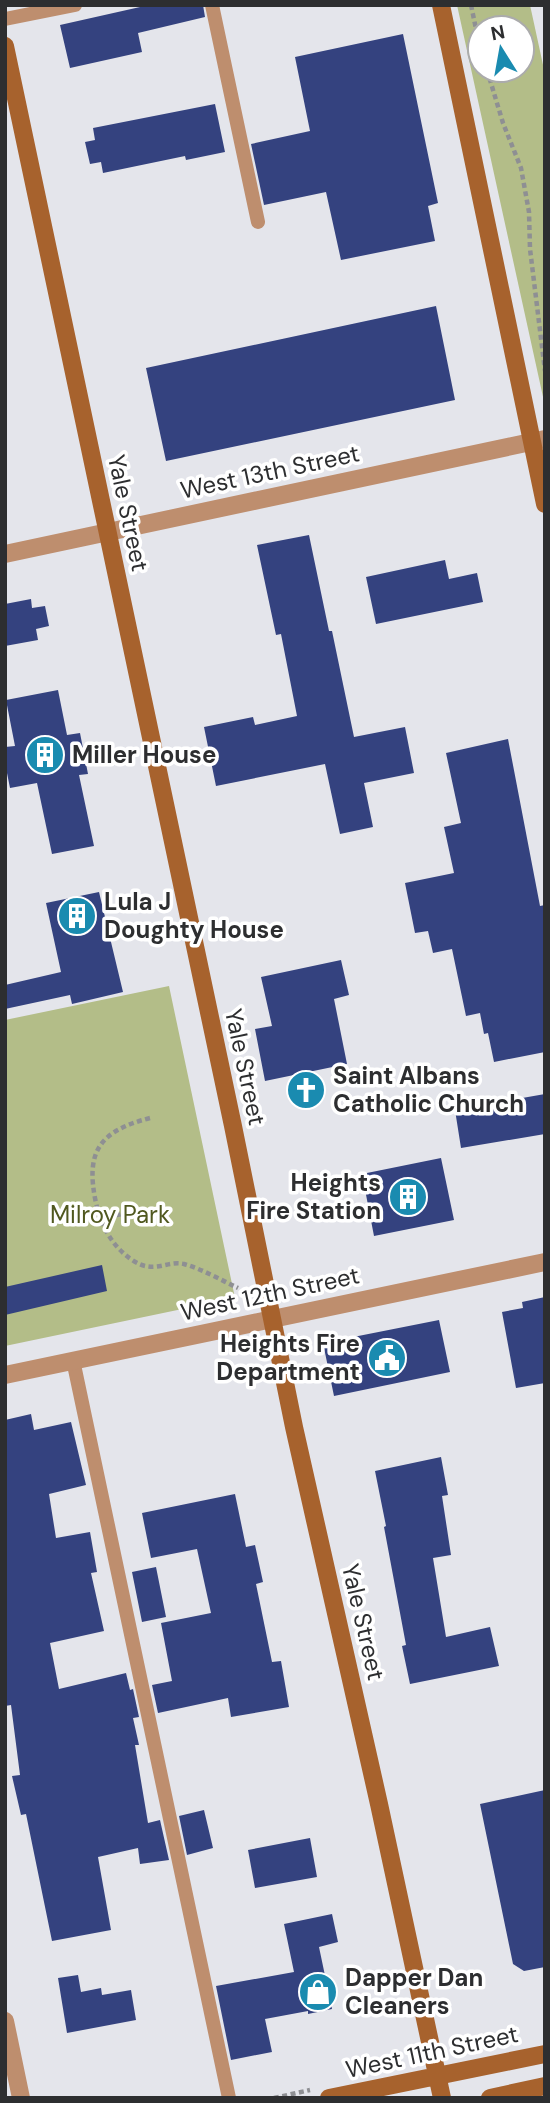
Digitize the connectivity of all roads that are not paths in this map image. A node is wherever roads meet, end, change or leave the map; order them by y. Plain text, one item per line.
1 (75, 5) edge
2 (212, 5) edge
3 (441, 5) edge
4 (5, 19) edge
5 (5, 46) edge
6 (258, 222) dead end
7 (538, 440) edge
8 (545, 504) edge
9 (106, 531) junction
10 (5, 554) edge
11 (545, 1262) edge
12 (271, 1318) junction
13 (73, 1360) junction
14 (5, 1375) edge
15 (5, 2021) edge
16 (545, 2054) edge
17 (438, 2074) junction
18 (545, 2086) edge
19 (21, 2098) edge
20 (229, 2098) edge
21 (330, 2098) edge
22 (442, 2098) edge
23 (490, 2098) edge

1 - 4 lane
2 - 6 lane
3 - 7 main road
5 - 9 main road, Yale Street
7 - 8 main road
7 - 9 street, West 13th Street
9 - 10 street, West 13th Street
9 - 12 main road, Yale Street
11 - 12 street, West 12th Street
12 - 13 street, West 12th Street
12 - 17 main road, Yale Street
13 - 14 street, West 12th Street
13 - 20 lane
15 - 19 street
16 - 17 main road, West 11th Street
17 - 21 main road, West 11th Street
17 - 22 main road, Yale Street
18 - 23 main road

